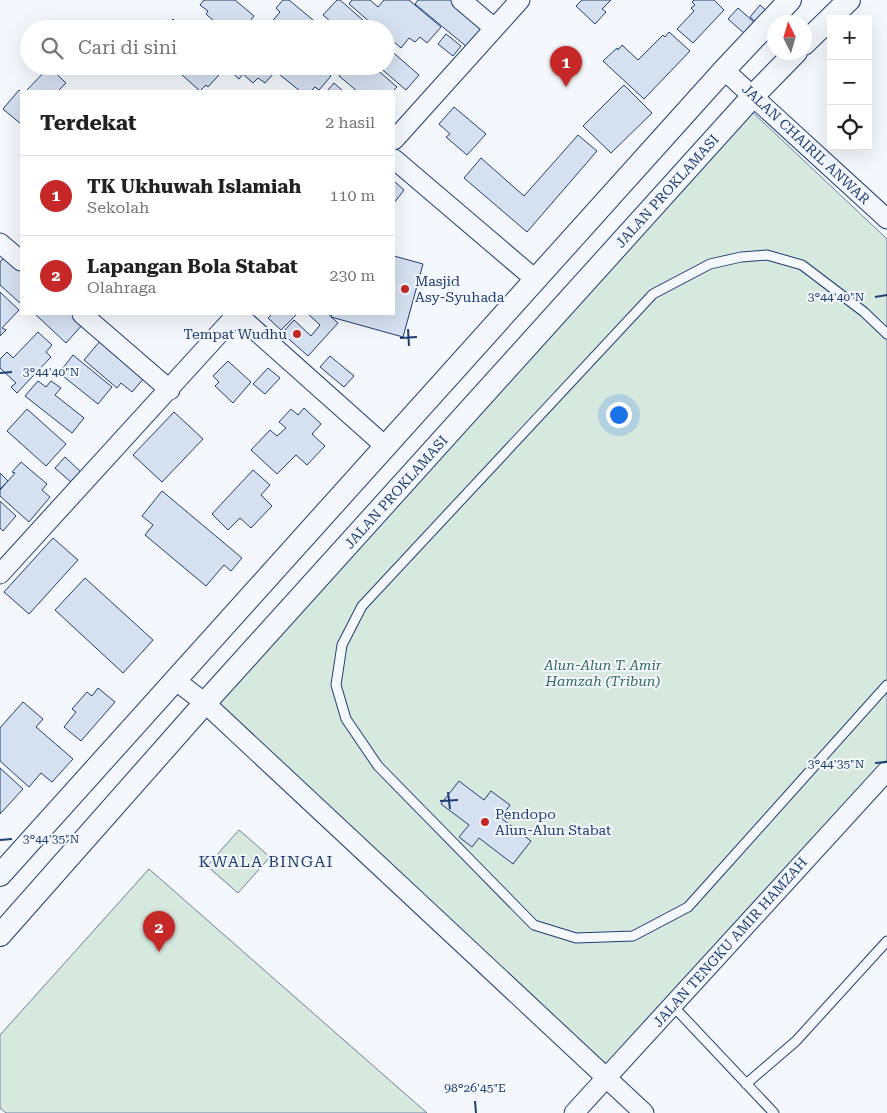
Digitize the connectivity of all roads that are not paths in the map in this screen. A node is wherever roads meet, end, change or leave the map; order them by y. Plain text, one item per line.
1 (461, 0) edge
2 (520, 0) edge
3 (790, 0) edge
4 (849, 0) edge
5 (494, 28) junction
6 (812, 36) edge
7 (788, 60) edge
8 (724, 70) junction
9 (754, 96) junction
10 (395, 139) edge
11 (395, 160) edge
12 (887, 219) edge
13 (0, 243) edge
14 (20, 260) edge
15 (536, 280) junction
16 (83, 315) edge
17 (236, 315) edge
18 (238, 315) edge
19 (887, 334) edge
20 (170, 390) junction
21 (385, 446) junction
22 (0, 574) edge
23 (174, 680) junction
24 (887, 685) edge
25 (205, 703) junction
26 (887, 770) edge
27 (0, 875) edge
28 (0, 935) edge
29 (887, 941) edge
30 (672, 1005) junction
31 (606, 1079) junction
32 (746, 1084) junction
33 (574, 1113) edge
34 (644, 1113) edge
35 (774, 1113) edge

1 - 5 street
2 - 5 street
3 - 8 street
4 - 6 street
5 - 10 street
7 - 9 street, JALAN PROKLAMASI
8 - 9 street, JALAN CHAIRIL ANWAR
8 - 15 street
9 - 12 street, JALAN CHAIRIL ANWAR
9 - 25 street, JALAN PROKLAMASI
11 - 15 street
13 - 14 street
15 - 21 street
16 - 20 street
17 - 20 street
18 - 21 street
19 - 24 lane
20 - 22 street
21 - 23 street
23 - 25 street
23 - 27 street
25 - 28 street, JALAN PROKLAMASI
25 - 31 street
26 - 30 street, JALAN TENGKU AMIR HAMZAH
29 - 32 lane
30 - 31 street, JALAN TENGKU AMIR HAMZAH
30 - 32 lane
31 - 33 street, JALAN TENGKU AMIR HAMZAH
31 - 34 street
32 - 35 lane

